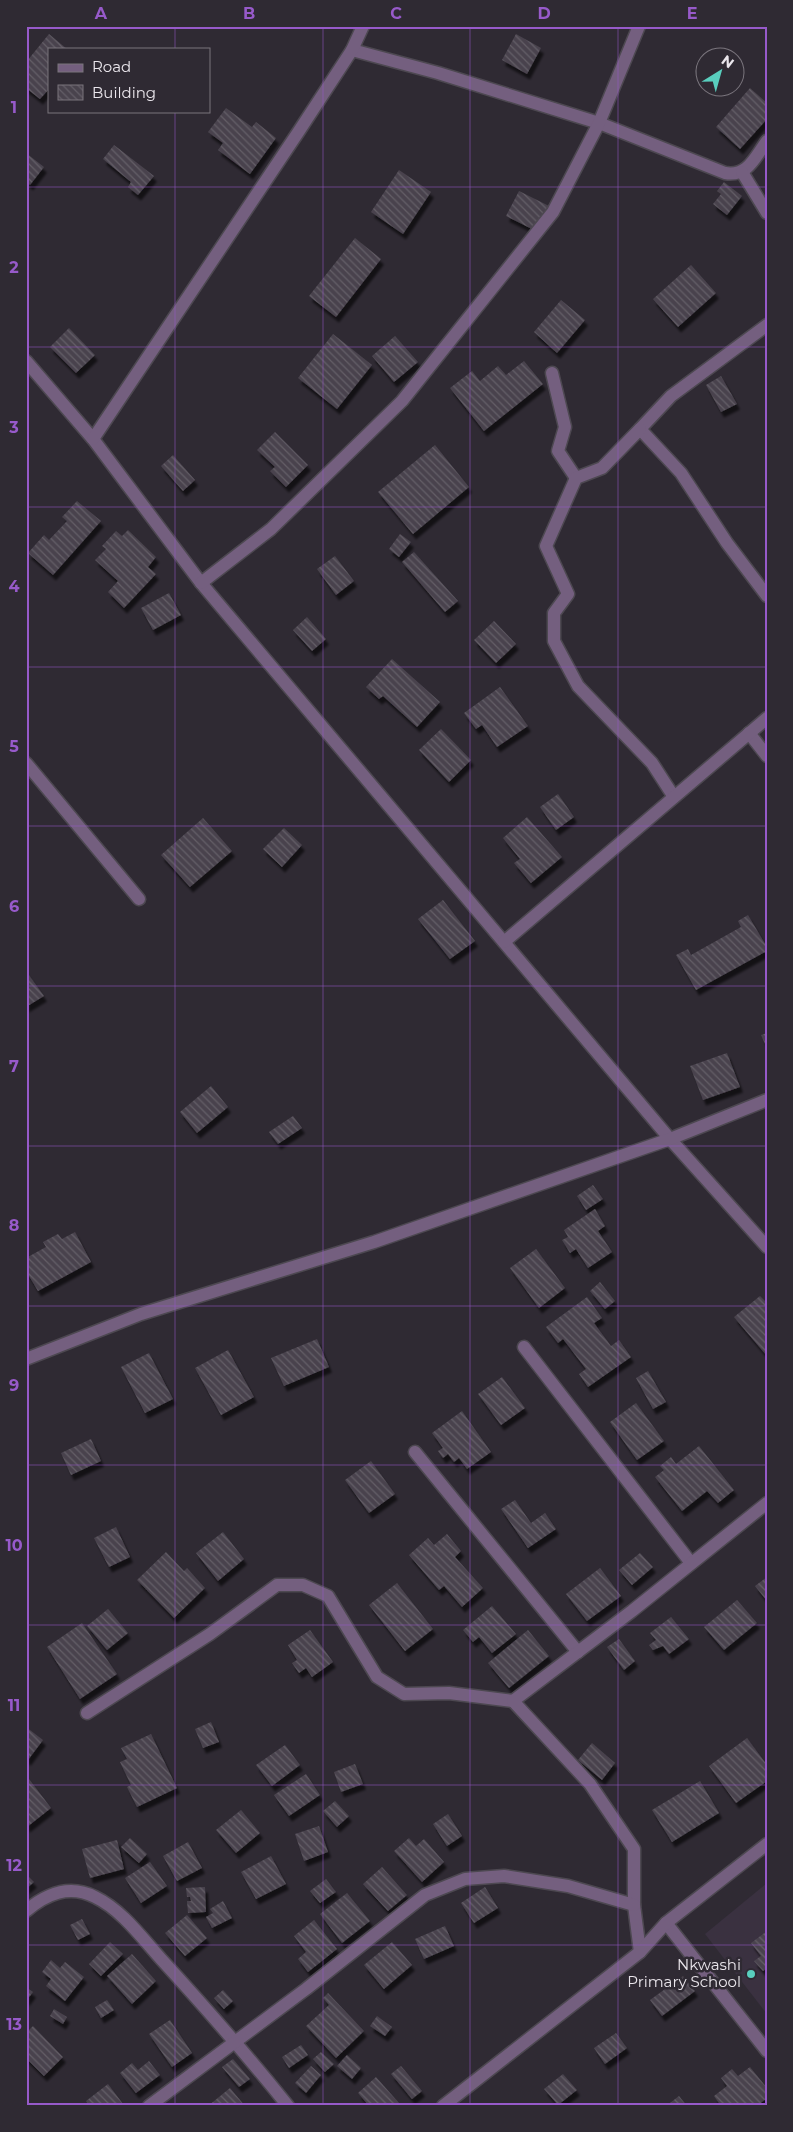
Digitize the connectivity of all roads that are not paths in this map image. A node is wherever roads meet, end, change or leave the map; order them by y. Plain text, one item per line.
1 (363, 26) edge
2 (639, 26) edge
3 (352, 50) junction
4 (598, 123) junction
5 (767, 141) edge
6 (742, 172) junction
7 (767, 213) edge
8 (767, 325) edge
9 (26, 361) edge
10 (552, 373) dead end
11 (640, 429) junction
12 (92, 439) junction
13 (576, 478) junction
14 (201, 583) junction
15 (767, 596) edge
16 (767, 718) edge
17 (749, 733) junction
18 (767, 756) edge
19 (26, 763) edge
20 (674, 797) junction
21 (139, 899) dead end
22 (504, 942) junction
23 (767, 1100) edge
24 (670, 1139) junction
25 (767, 1247) edge
26 (524, 1347) dead end
27 (26, 1358) edge
28 (416, 1452) dead end
29 (767, 1503) edge
30 (691, 1563) junction
31 (578, 1652) junction
32 (513, 1701) junction
33 (87, 1713) dead end
34 (767, 1844) edge
35 (634, 1905) junction
36 (26, 1912) edge
37 (666, 1923) junction
38 (640, 1952) junction
39 (236, 2041) junction
40 (767, 2051) edge
41 (149, 2106) edge
42 (288, 2106) edge
43 (443, 2106) edge

1 - 3 street
2 - 4 street
3 - 4 street
3 - 12 street
4 - 6 street
4 - 14 street
5 - 6 street
6 - 7 street
8 - 11 street
9 - 12 street
10 - 13 street
11 - 13 street
11 - 15 street
12 - 14 street
13 - 20 street
14 - 22 street
16 - 17 street
17 - 18 street
17 - 20 street
19 - 21 street
20 - 22 street
22 - 24 street
23 - 24 street
24 - 25 street
24 - 27 street
26 - 30 street
28 - 31 street
29 - 30 street
30 - 31 street
31 - 32 street
32 - 33 street
32 - 35 street
34 - 37 street
35 - 38 street
35 - 39 street
36 - 39 street
37 - 38 street
37 - 40 street
38 - 43 street
39 - 41 street
39 - 42 street

